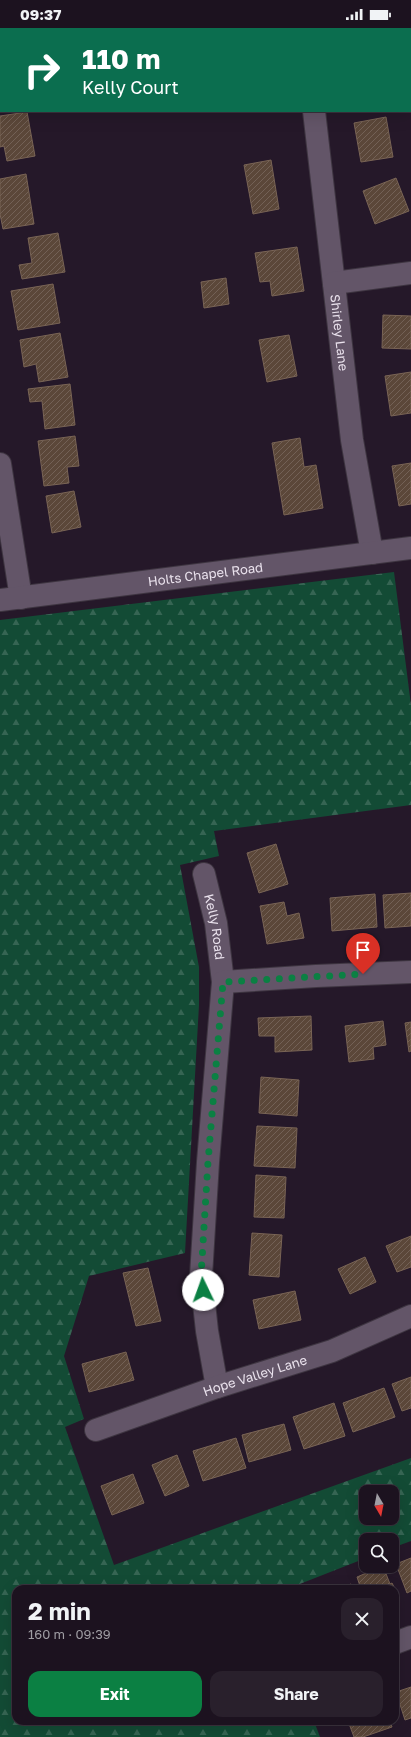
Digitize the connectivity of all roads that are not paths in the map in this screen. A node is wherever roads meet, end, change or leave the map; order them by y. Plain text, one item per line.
1 (314, 112) edge
2 (411, 273) edge
3 (334, 282) junction
4 (0, 464) edge
5 (411, 548) edge
6 (372, 552) junction
7 (10, 599) edge
8 (204, 874) dead end
9 (411, 972) edge
10 (223, 982) junction
11 (411, 1316) edge
12 (217, 1387) junction
13 (96, 1430) dead end
14 (411, 1637) edge
15 (399, 1642) edge

1 - 3 street, Shirley Lane
2 - 3 street
3 - 6 street, Shirley Lane
4 - 7 street
5 - 6 street, Holts Chapel Road
6 - 7 street, Holts Chapel Road
8 - 10 street, Kelly Road
9 - 10 street
10 - 12 street, Kelly Road
11 - 12 street, Hope Valley Lane
12 - 13 street, Hope Valley Lane
14 - 15 street

